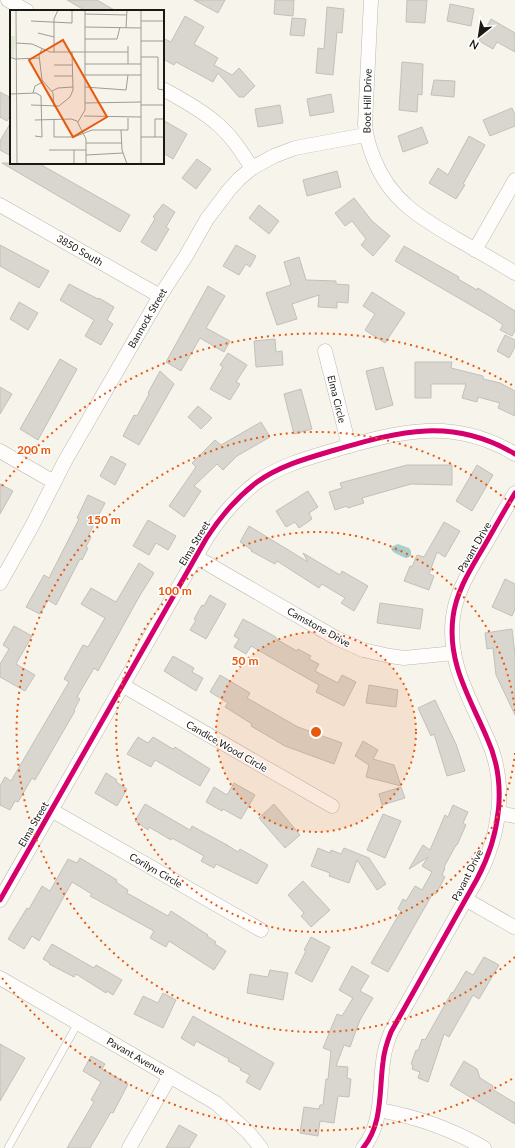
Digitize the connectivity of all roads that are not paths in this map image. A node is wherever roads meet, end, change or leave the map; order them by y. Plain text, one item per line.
1 (8, 0) edge
2 (371, 0) edge
3 (25, 10) edge
4 (164, 90) edge
5 (365, 135) junction
6 (252, 168) junction
7 (515, 180) edge
8 (0, 205) edge
9 (475, 250) junction
10 (515, 272) edge
11 (160, 296) junction
12 (325, 351) dead end
13 (349, 446) junction
14 (0, 451) edge
15 (515, 454) edge
16 (54, 482) junction
17 (515, 493) edge
18 (196, 557) junction
19 (0, 583) edge
20 (454, 653) junction
21 (122, 685) junction
22 (332, 806) dead end
23 (51, 810) junction
24 (498, 813) junction
25 (515, 816) edge
26 (466, 899) junction
27 (0, 900) edge
28 (514, 927) edge
29 (261, 930) dead end
30 (0, 978) edge
31 (78, 1023) junction
32 (170, 1076) junction
33 (379, 1110) junction
34 (8, 1148) edge
35 (129, 1148) edge
36 (261, 1148) edge
37 (362, 1148) edge
38 (484, 1148) edge

1 - 3 street
2 - 5 street, Boot Hill Drive
4 - 6 street
5 - 6 street, Bannock Street
5 - 9 street, Boot Hill Drive
6 - 11 street, Bannock Street
7 - 9 street
8 - 11 street, 3850 South
9 - 10 street, Boot Hill Drive
11 - 16 street, Bannock Street
12 - 13 street, Elma Circle
13 - 15 street, Elma Street
13 - 18 street, Elma Street
14 - 16 street
16 - 19 street, Bannock Street
17 - 20 street, Pavant Drive
18 - 20 street, Camstone Drive
18 - 21 street, Elma Street
20 - 24 street, Pavant Drive
21 - 22 street, Candice Wood Circle
21 - 23 street, Elma Street
23 - 27 street, Elma Street
23 - 29 street, Corilyn Circle
24 - 25 street
24 - 26 street, Pavant Drive
26 - 28 street
26 - 33 street, Pavant Drive
30 - 31 street, Pavant Avenue
31 - 32 street, Pavant Avenue
31 - 34 lane
32 - 35 street
32 - 36 street, Pavant Avenue
33 - 37 street, Pavant Drive
33 - 38 street

